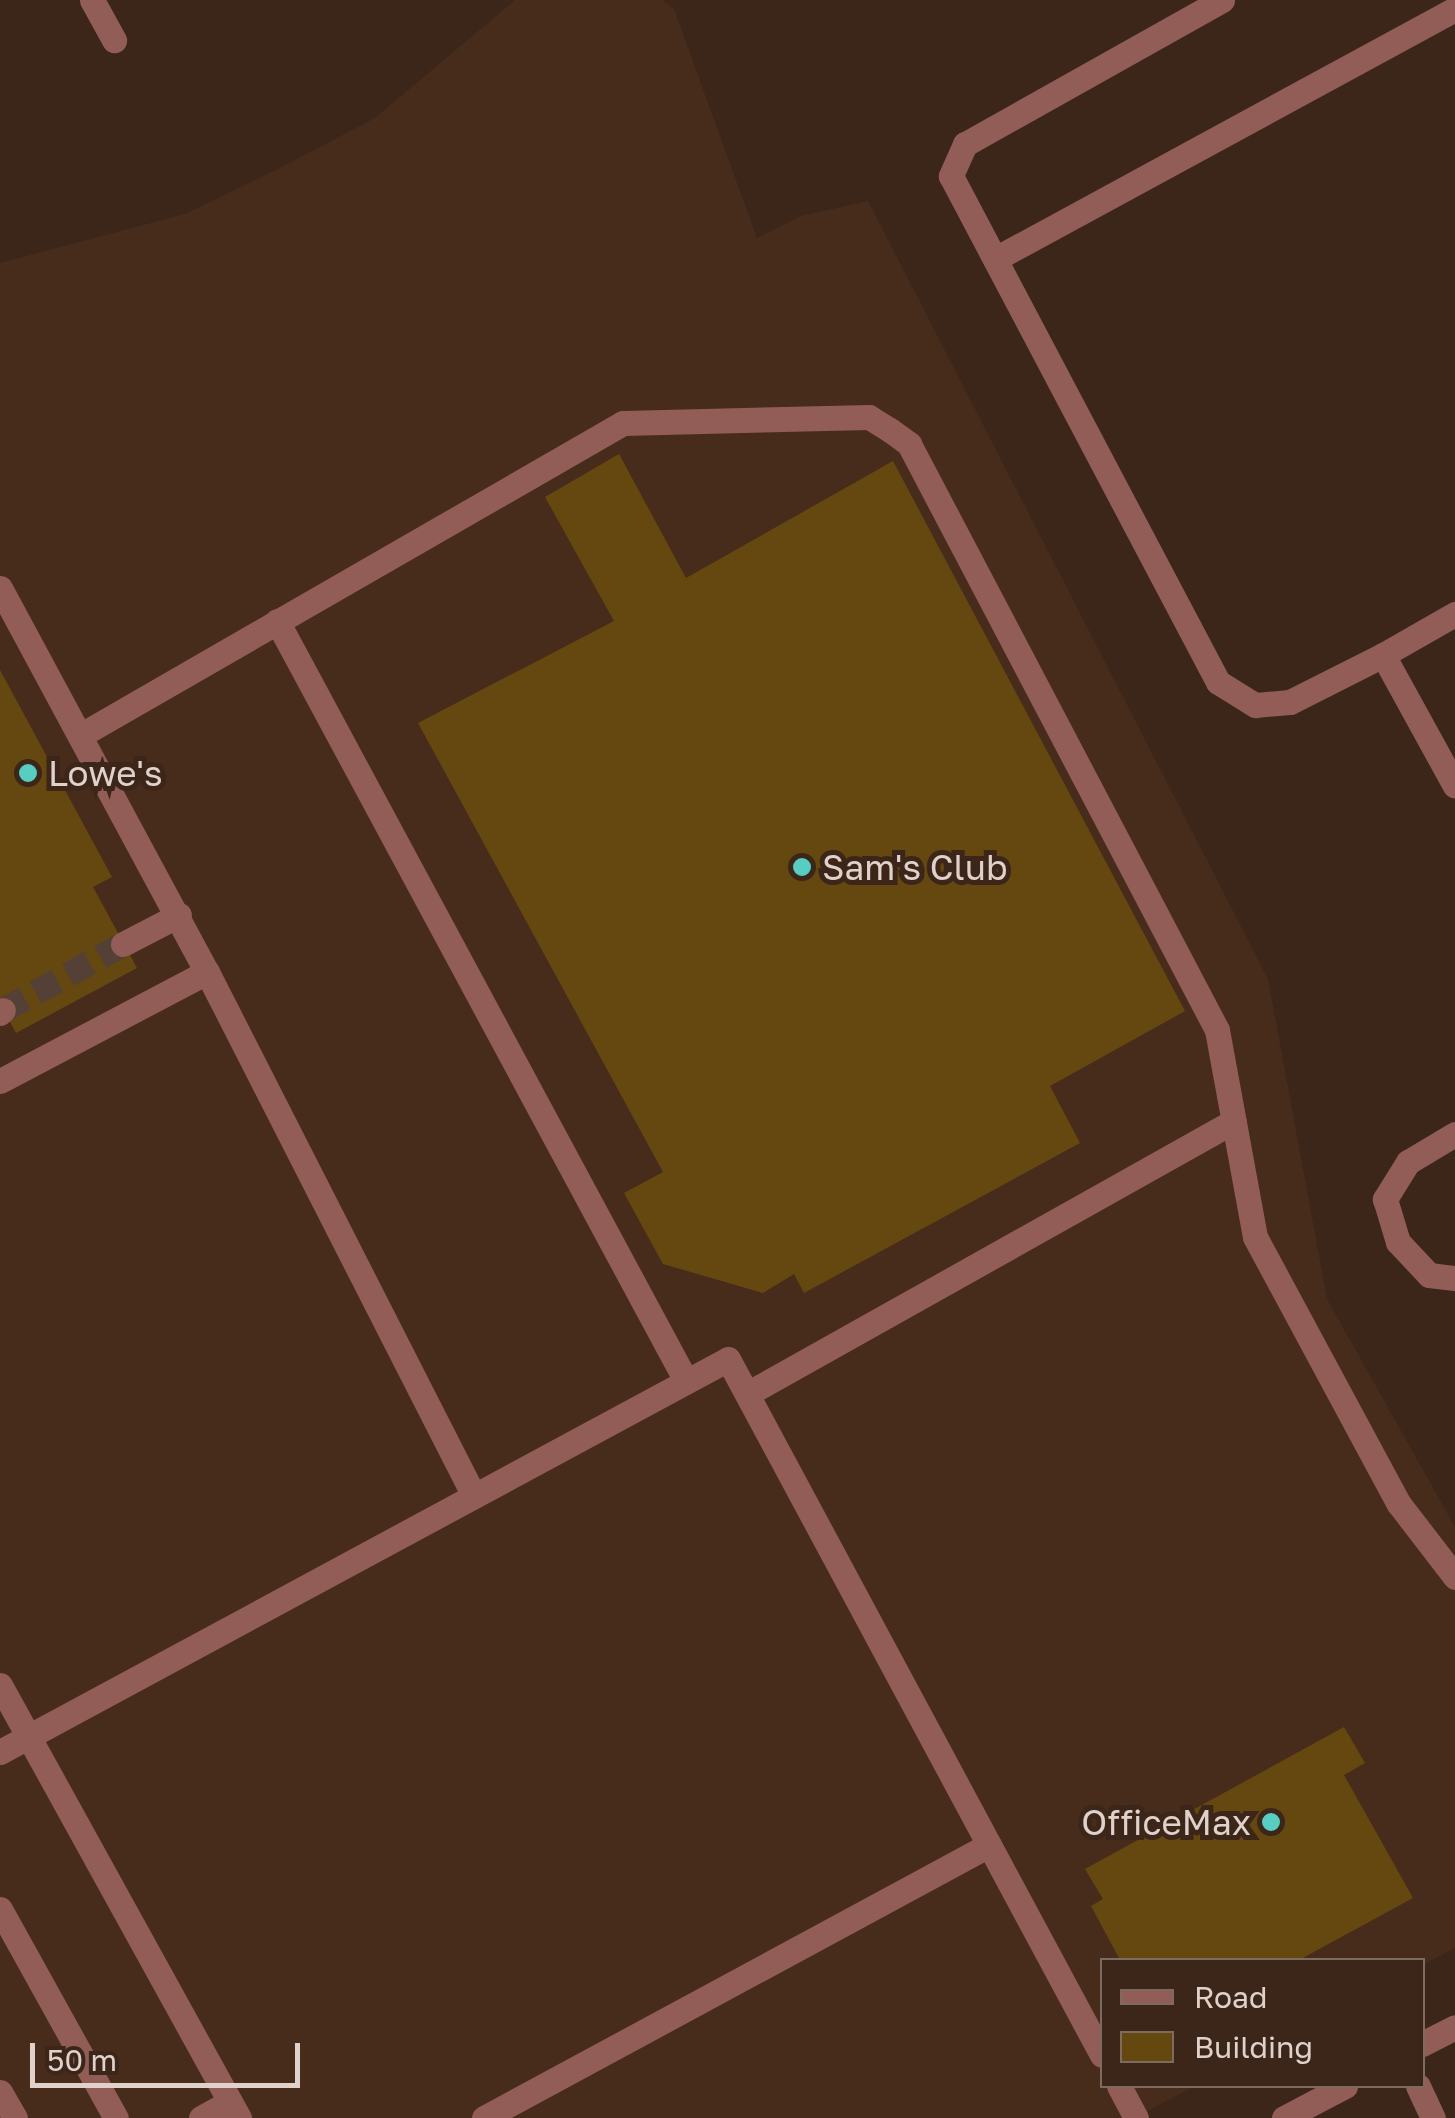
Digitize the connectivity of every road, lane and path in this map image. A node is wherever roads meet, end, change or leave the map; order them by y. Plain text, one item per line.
1 (92, 0) edge
2 (1222, 0) edge
3 (1455, 9) edge
4 (114, 40) dead end
5 (995, 259) junction
6 (0, 588) edge
7 (1455, 614) edge
8 (277, 621) junction
9 (1383, 655) junction
10 (80, 735) junction
11 (1445, 744) edge
12 (1455, 786) edge
13 (179, 914) junction
14 (123, 944) tunnel mouth
15 (208, 972) junction
16 (0, 1081) edge
17 (1234, 1121) junction
18 (1455, 1134) edge
19 (1455, 1278) edge
20 (686, 1381) junction
21 (747, 1394) junction
22 (474, 1496) junction
23 (1455, 1577) edge
24 (0, 1685) edge
25 (31, 1735) junction
26 (0, 1752) edge
27 (990, 1845) junction
28 (0, 1909) edge
29 (1455, 2027) edge
30 (1425, 2042) edge
31 (1100, 2052) edge
32 (1120, 2088) edge
33 (1341, 2088) edge
34 (1419, 2088) edge
35 (0, 2092) edge
36 (235, 2110) edge
37 (15, 2118) edge
38 (116, 2118) edge
39 (202, 2118) edge
40 (484, 2118) edge
41 (1136, 2118) edge
42 (1284, 2118) edge
43 (1432, 2118) edge

1 - 4 street
2 - 5 street
3 - 5 street
5 - 9 street
6 - 10 street
7 - 9 street
8 - 10 street
8 - 17 street
8 - 20 street
9 - 11 street
10 - 13 street
11 - 12 street
13 - 14 street
13 - 15 street
15 - 16 street
15 - 22 street
17 - 21 street
17 - 23 street
18 - 19 street
20 - 21 street
20 - 22 street
21 - 27 street
22 - 25 street
24 - 25 street
25 - 26 street
25 - 36 street
27 - 31 street
27 - 40 street
28 - 38 street
29 - 30 street
32 - 41 street
33 - 42 street
34 - 43 street
35 - 37 street
36 - 39 street

